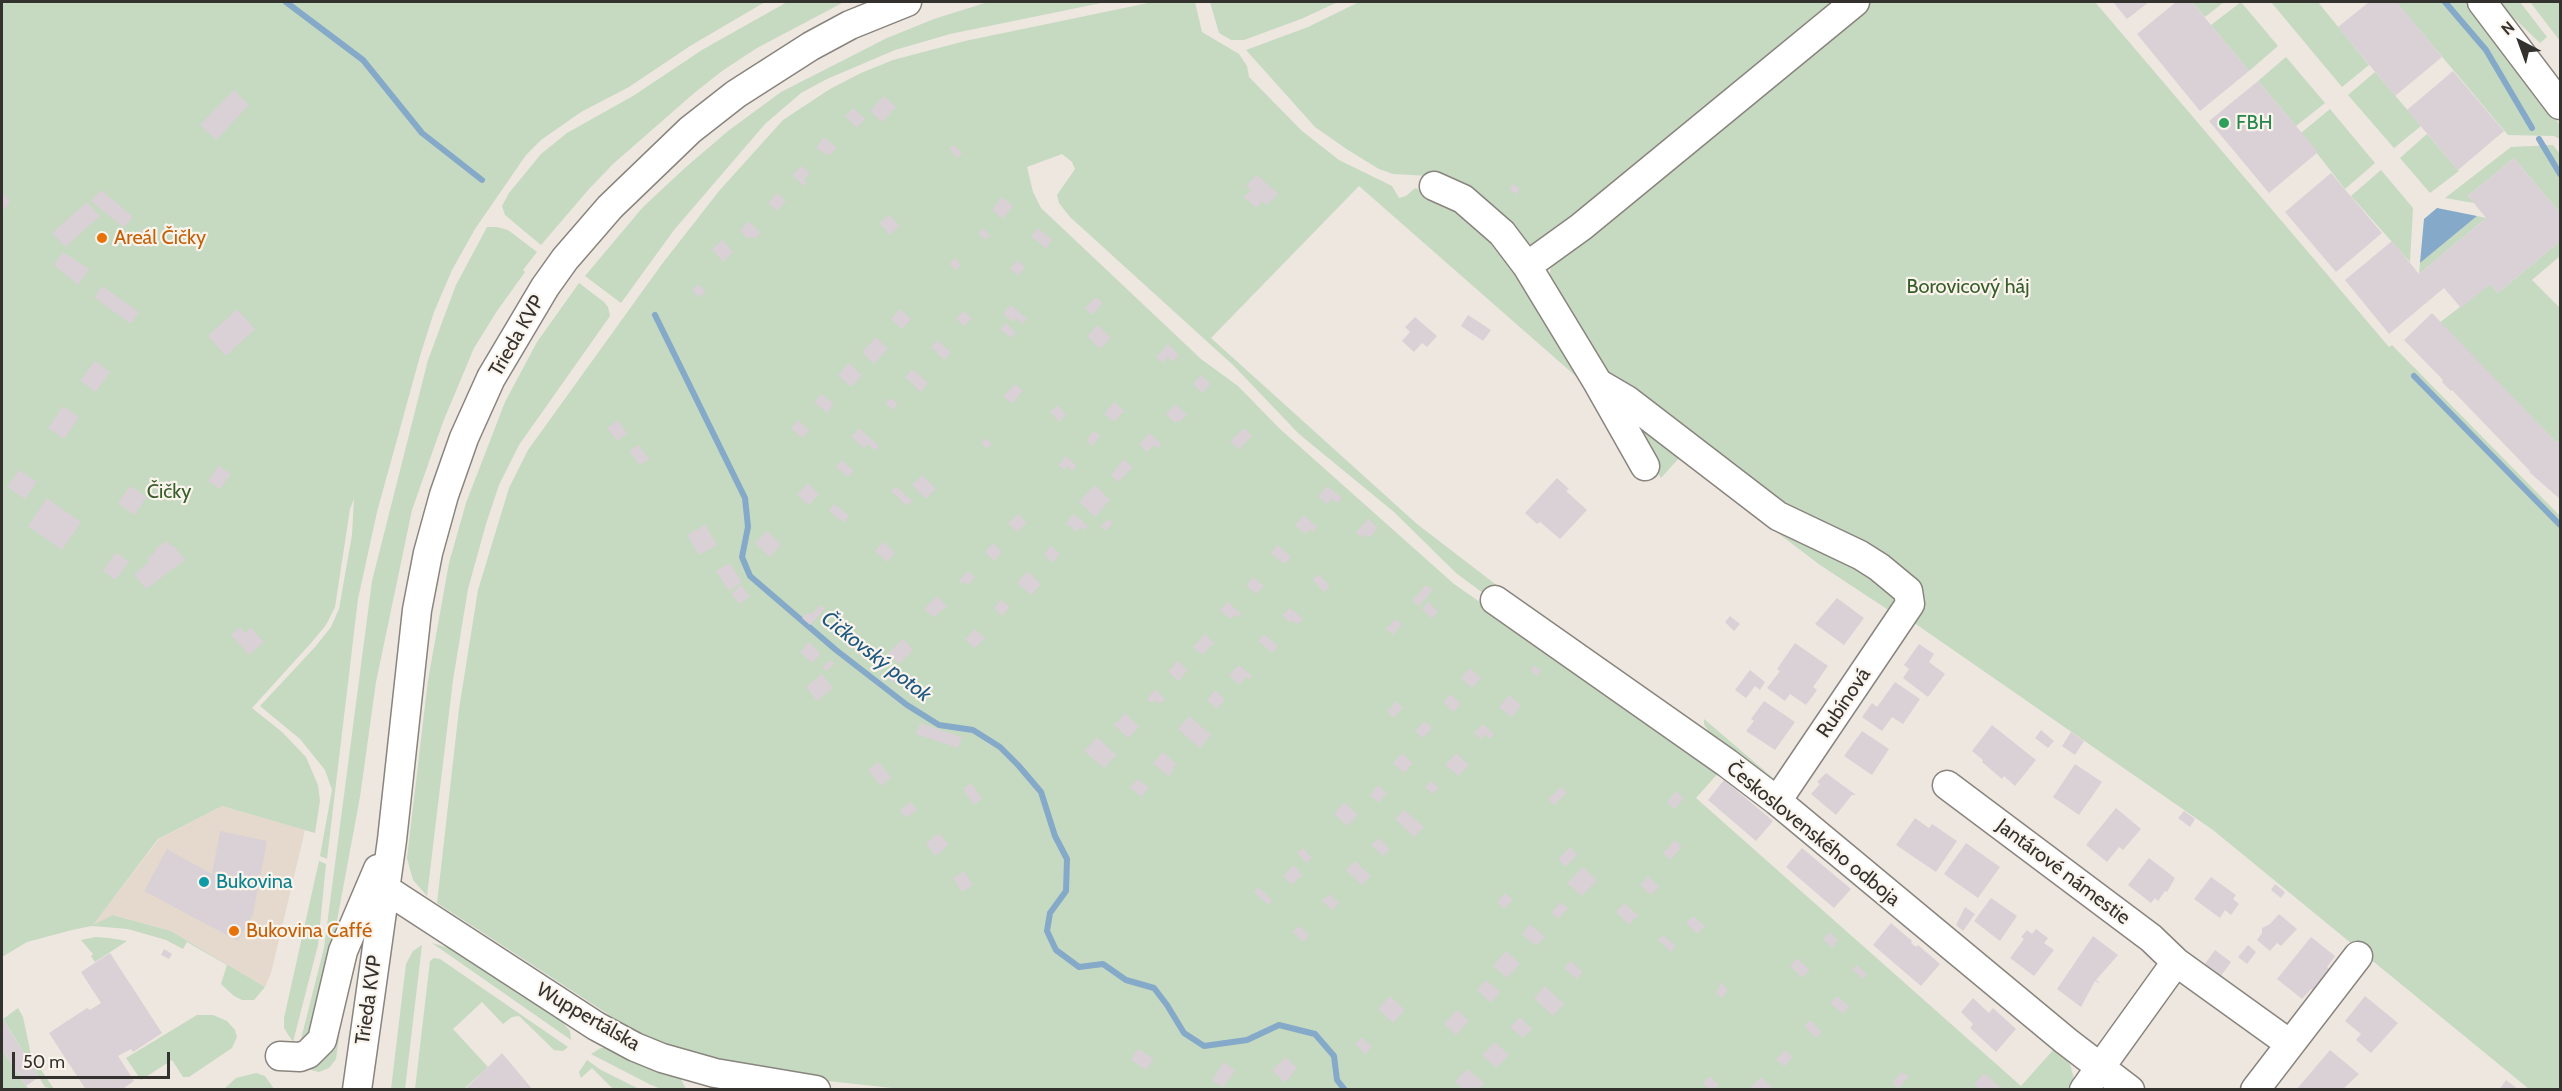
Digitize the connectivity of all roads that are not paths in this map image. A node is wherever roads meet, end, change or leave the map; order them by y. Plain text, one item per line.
1 (907, 2) edge
2 (1855, 2) edge
3 (2482, 2) edge
4 (2560, 105) edge
5 (1434, 186) dead end
6 (1527, 266) junction
7 (1598, 383) junction
8 (1645, 466) dead end
9 (1495, 600) dead end
10 (1947, 785) dead end
11 (1777, 801) junction
12 (392, 840) junction
13 (384, 888) junction
14 (2358, 956) dead end
15 (2176, 962) junction
16 (2290, 1044) junction
17 (280, 1056) dead end
18 (2092, 1079) edge
19 (715, 1081) edge
20 (357, 1089) edge
21 (816, 1089) edge
22 (2130, 1089) edge
23 (2255, 1089) edge

1 - 12 street, Trieda KVP
2 - 6 street
3 - 4 street
5 - 6 street
6 - 7 street
7 - 8 street
7 - 11 street, Rubínová
9 - 11 street, Československého odboja
10 - 15 street, Jantárové námestie
11 - 18 street, Československého odboja
12 - 13 street, Trieda KVP
12 - 17 street, Trieda KVP
13 - 19 street, Wuppertálska
13 - 20 street, Trieda KVP
14 - 16 street
15 - 16 street, Jantárové námestie
15 - 18 street
16 - 23 street
18 - 22 street
19 - 21 street, Wuppertálska

